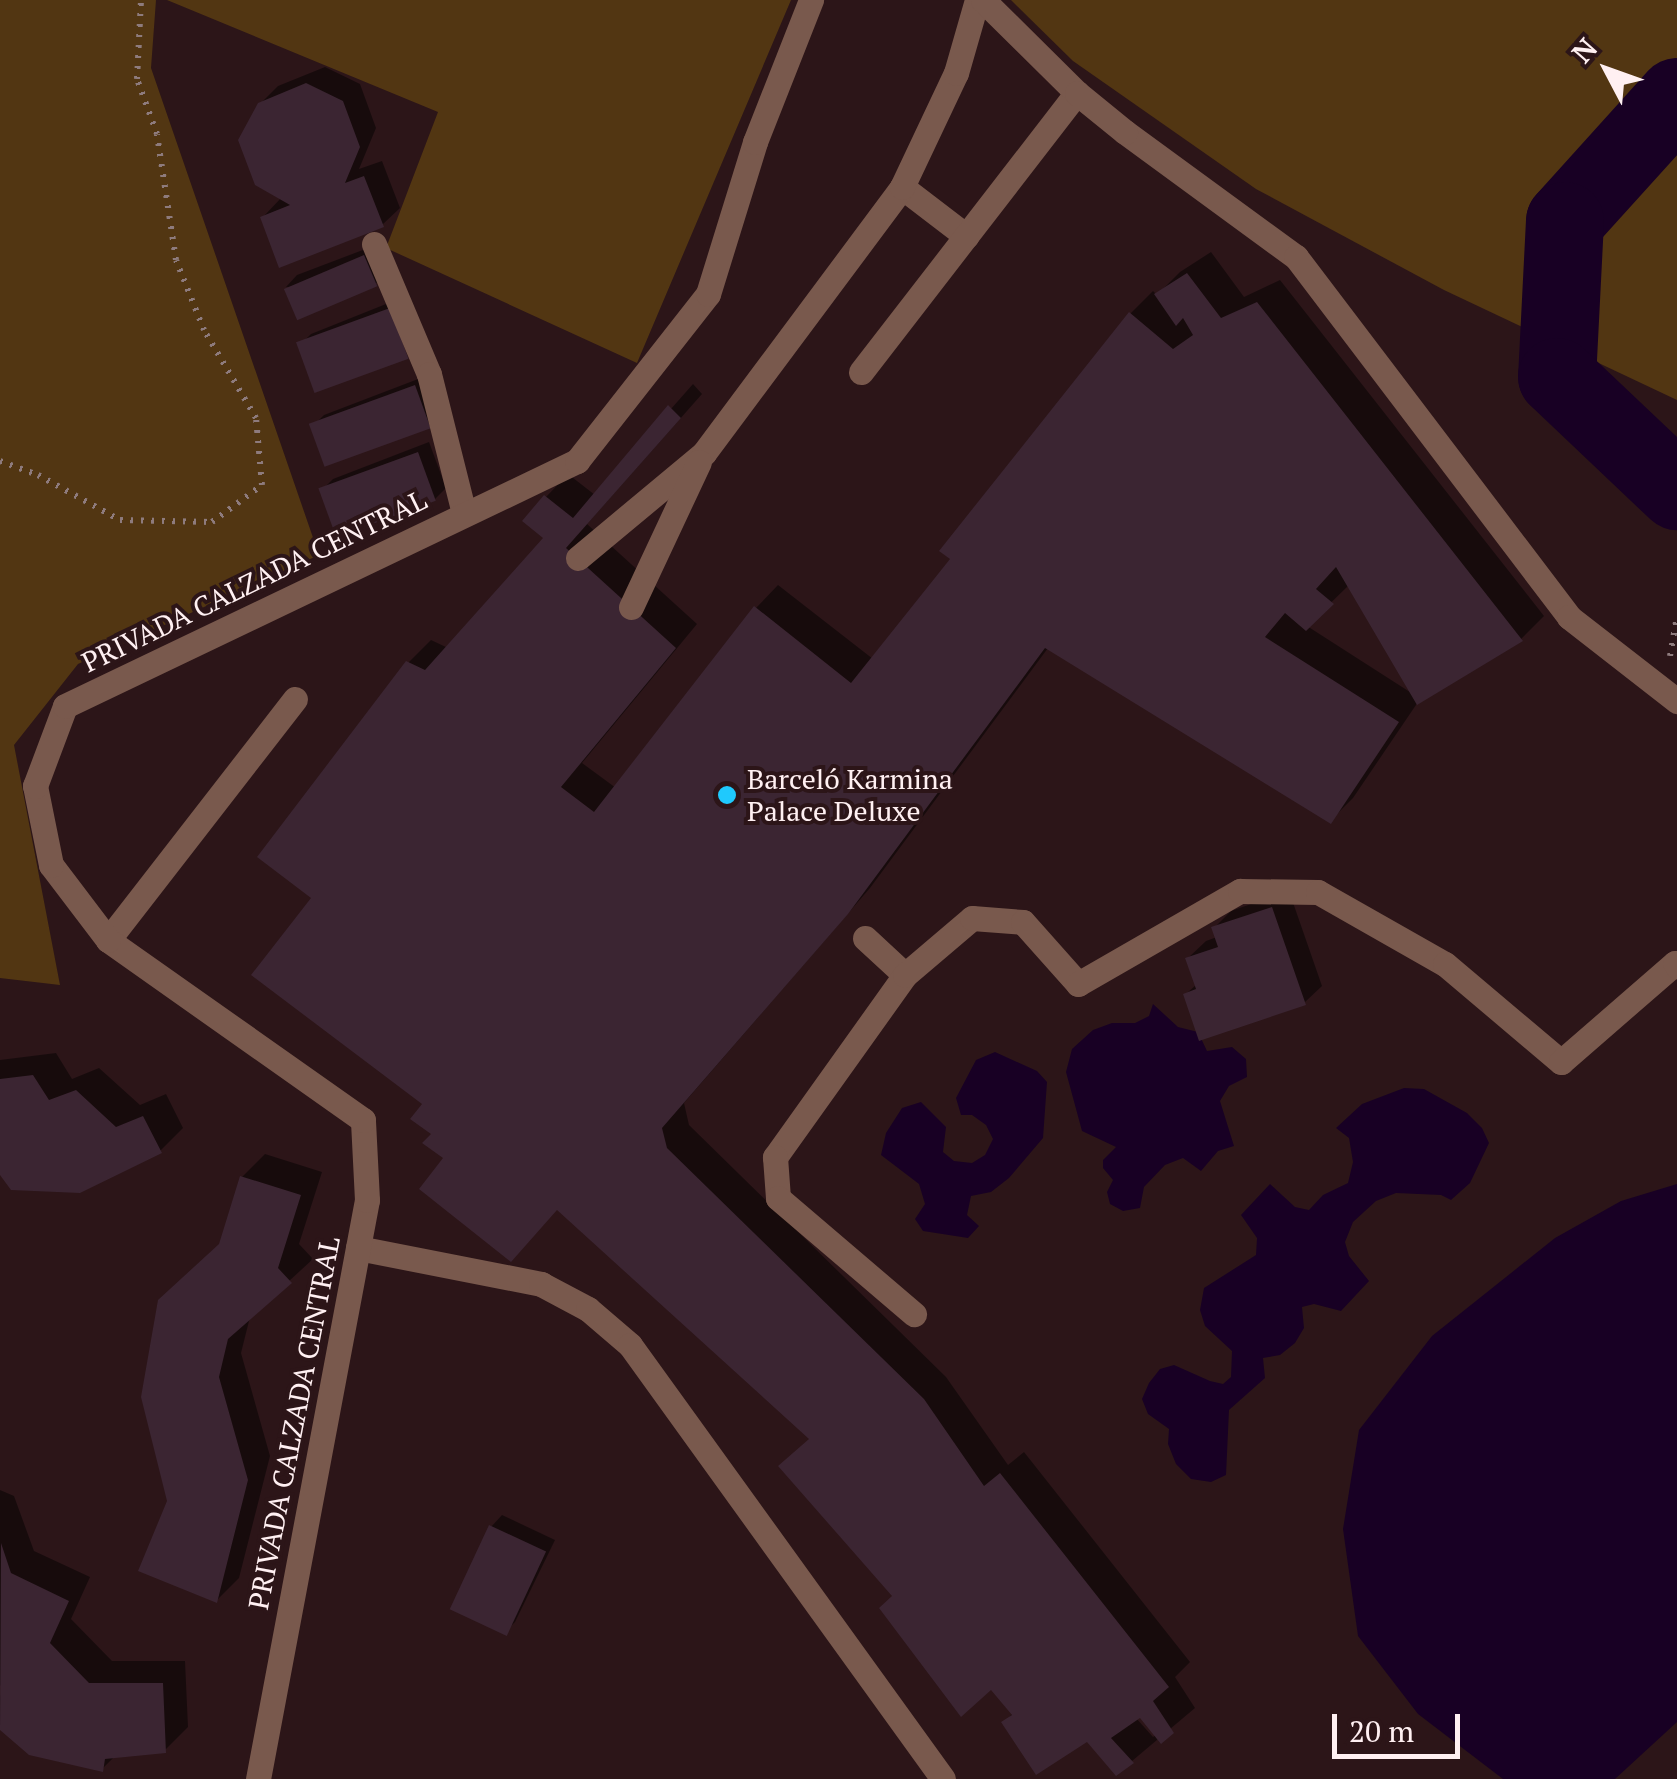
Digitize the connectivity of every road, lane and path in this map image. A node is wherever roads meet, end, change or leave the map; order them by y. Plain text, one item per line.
1 (141, 0) edge
2 (811, 0) edge
3 (980, 0) edge
4 (1077, 93) junction
5 (902, 186) junction
6 (966, 236) junction
7 (374, 244) dead end
8 (862, 372) dead end
9 (704, 452) junction
10 (0, 460) edge
11 (464, 513) junction
12 (578, 558) dead end
13 (630, 607) dead end
14 (295, 699) dead end
15 (1677, 701) edge
16 (865, 938) dead end
17 (108, 940) junction
18 (1677, 966) edge
19 (905, 975) junction
20 (358, 1248) junction
21 (914, 1314) dead end
22 (258, 1779) edge
23 (943, 1779) edge

1 - 10 path
2 - 11 street, PRIVADA CALZADA CENTRAL
3 - 4 street
3 - 5 street
4 - 6 street
4 - 15 street
5 - 6 street
5 - 9 street
6 - 8 street
7 - 11 street
9 - 12 street
9 - 13 street
11 - 17 street, PRIVADA CALZADA CENTRAL
14 - 17 street
16 - 19 street
17 - 20 street, PRIVADA CALZADA CENTRAL
18 - 19 street
19 - 21 street
20 - 22 street, PRIVADA CALZADA CENTRAL
20 - 23 street

